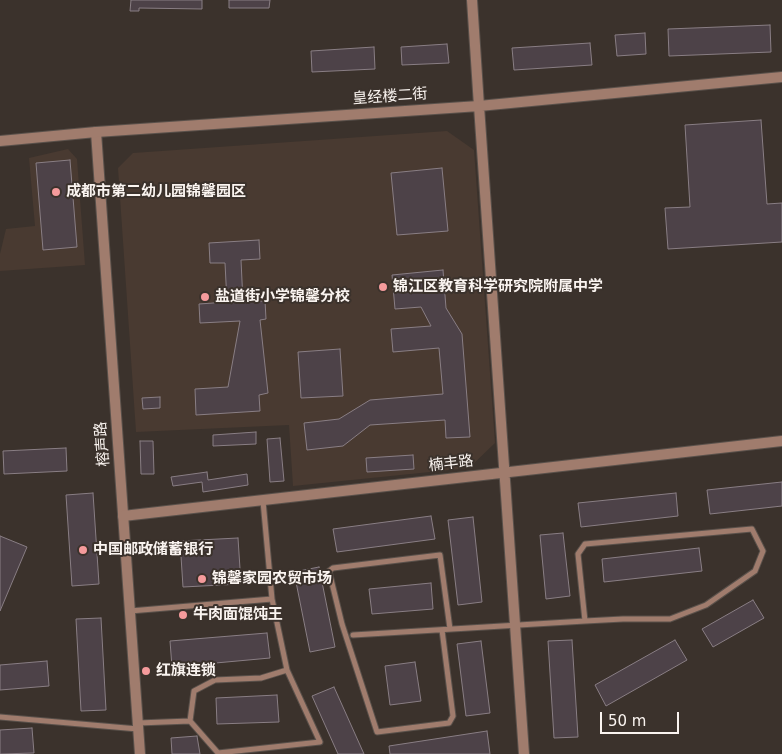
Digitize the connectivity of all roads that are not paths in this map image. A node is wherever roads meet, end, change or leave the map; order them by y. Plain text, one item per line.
1 (472, 0) edge
2 (782, 77) edge
3 (479, 106) junction
4 (96, 132) junction
5 (0, 141) edge
6 (782, 441) edge
7 (504, 473) junction
8 (263, 501) junction
9 (122, 516) junction
10 (272, 600) junction
11 (130, 611) junction
12 (585, 621) junction
13 (515, 625) junction
14 (450, 629) junction
15 (442, 630) junction
16 (353, 635) dead end
17 (287, 670) junction
18 (0, 716) edge
19 (190, 721) junction
20 (138, 726) junction
21 (140, 754) edge
22 (524, 754) edge

1 - 3 street
2 - 3 street, 皇经楼二街
3 - 4 street, 皇经楼二街
3 - 7 street
4 - 5 street, 皇经楼二街
4 - 9 street, 榕声路
6 - 7 street, 楠丰路
7 - 8 street, 楠丰路
7 - 13 street
8 - 9 street, 楠丰路
8 - 10 lane
9 - 11 street, 榕声路
10 - 11 lane
10 - 17 lane
11 - 20 street, 榕声路
12 - 12 lane
12 - 13 lane
13 - 14 lane
13 - 22 street
14 - 15 lane
14 - 15 lane
15 - 16 lane
17 - 19 lane
17 - 19 lane
18 - 20 lane
19 - 20 lane
20 - 21 street, 榕声路

